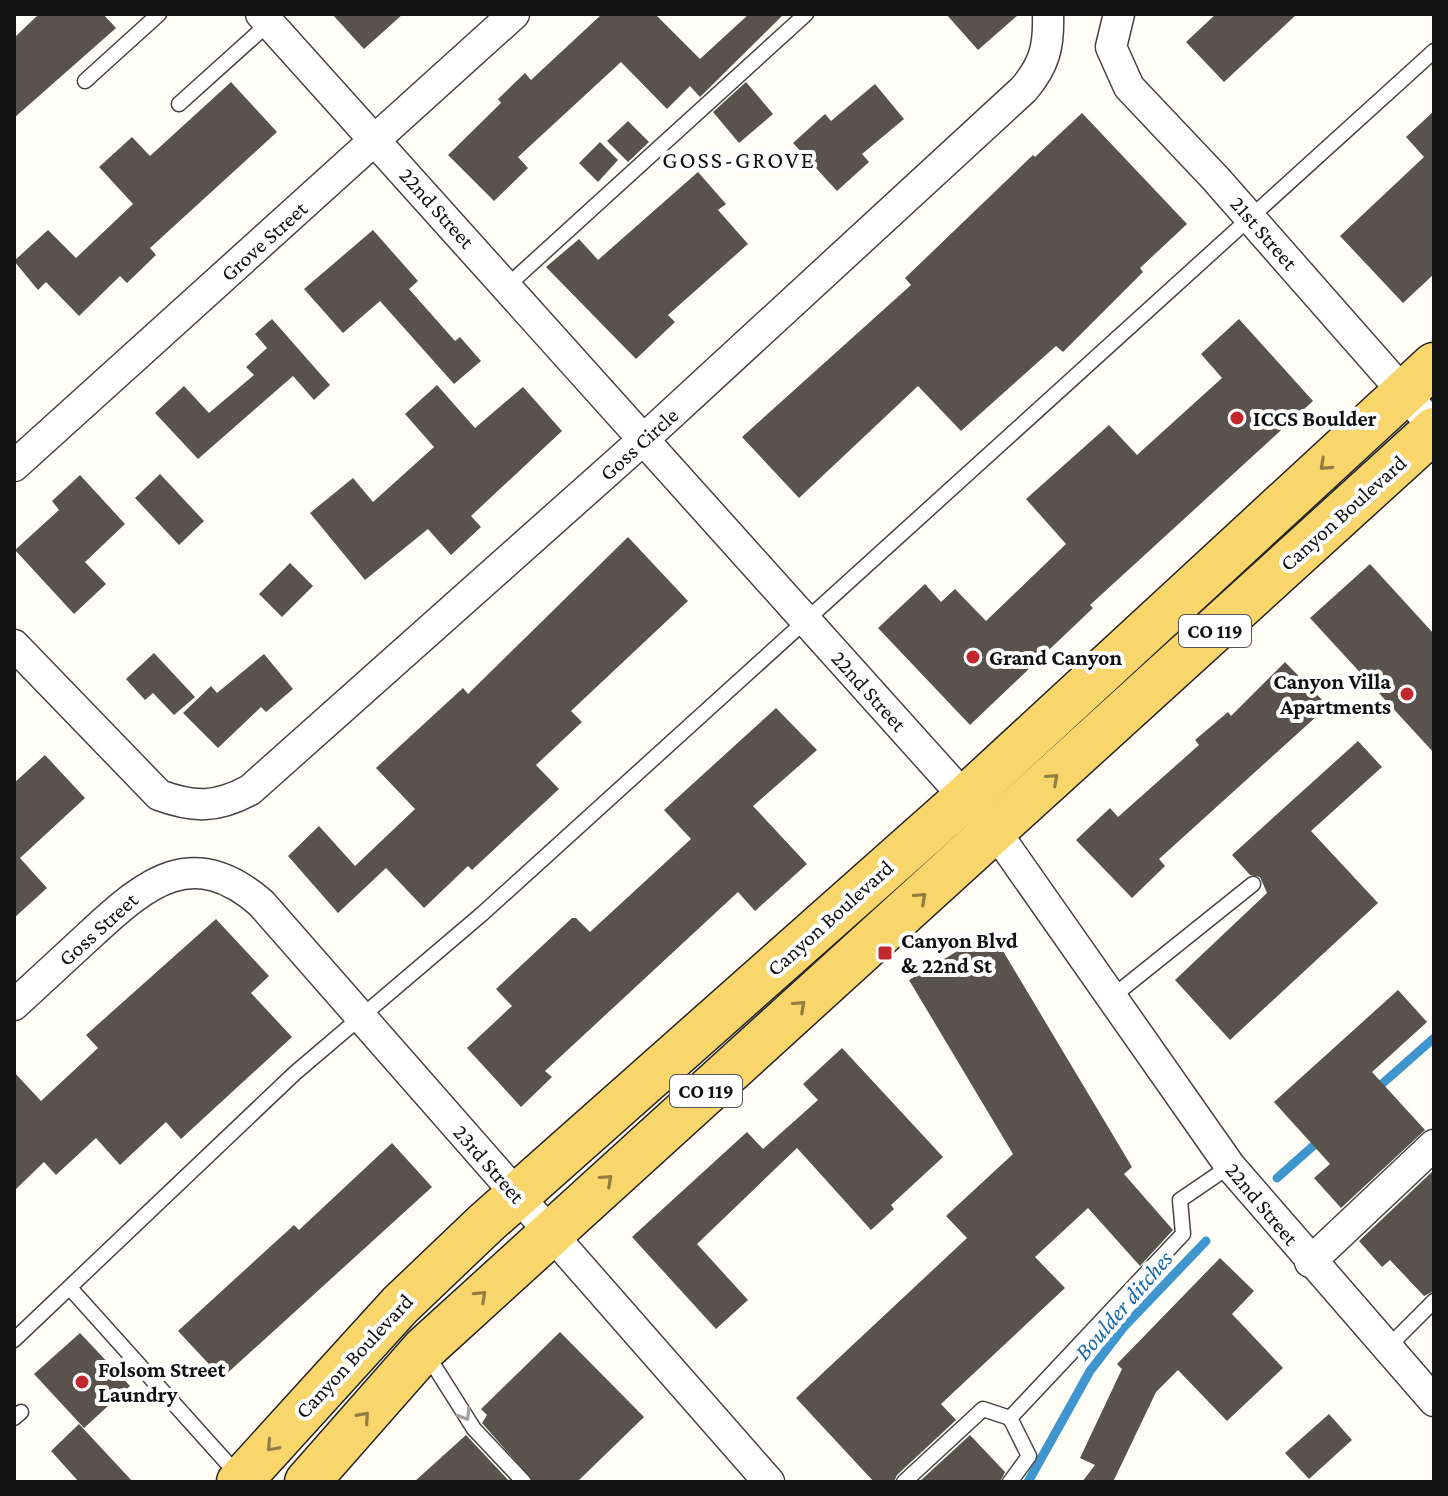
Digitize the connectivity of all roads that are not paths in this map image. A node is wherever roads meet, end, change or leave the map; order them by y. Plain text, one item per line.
1 (159, 14) edge
2 (514, 14) edge
3 (806, 14) edge
4 (265, 18) edge
5 (1048, 21) edge
6 (1116, 23) edge
7 (1434, 51) edge
8 (85, 81) dead end
9 (179, 104) dead end
10 (377, 140) junction
11 (1251, 219) junction
12 (507, 286) junction
13 (1418, 379) edge
14 (1434, 428) edge
15 (644, 439) junction
16 (14, 466) edge
17 (806, 621) junction
18 (14, 645) edge
19 (965, 798) junction
20 (995, 831) junction
21 (192, 873) joint
22 (1253, 884) dead end
23 (1112, 997) junction
24 (14, 1005) edge
25 (360, 1016) junction
26 (1434, 1145) edge
27 (1230, 1166) junction
28 (517, 1195) junction
29 (549, 1233) junction
30 (1310, 1262) junction
31 (70, 1288) junction
32 (1434, 1301) edge
33 (14, 1340) edge
34 (1386, 1348) junction
35 (424, 1349) junction
36 (1434, 1401) edge
37 (1010, 1418) junction
38 (312, 1480) edge
39 (240, 1481) edge
40 (524, 1482) edge
41 (769, 1482) edge
42 (904, 1482) edge
43 (1010, 1482) edge

1 - 8 lane
2 - 10 street, Grove Street
3 - 12 lane
4 - 9 lane
4 - 10 street, 22nd Street
5 - 15 street, Goss Circle
6 - 11 street, 21st Street
7 - 11 lane
10 - 12 street, 22nd Street
10 - 16 street, Grove Street
11 - 13 street, 21st Street
11 - 17 lane
12 - 15 street, 22nd Street
13 - 14 street, 21st Street
13 -> 19 main road, Canyon Boulevard / CO 119
20 -> 14 main road, Canyon Boulevard / CO 119
15 - 17 street, 22nd Street
15 - 18 street, Goss Circle
17 - 19 street, 22nd Street
17 - 25 lane
19 - 20 street, 22nd Street
19 - 28 main road, Canyon Boulevard / CO 119
20 - 23 street, 22nd Street
29 -> 20 main road, Canyon Boulevard / CO 119
21 - 24 street, Goss Street
21 - 25 street, 23rd Street
22 - 23 lane
23 - 27 street, 22nd Street
25 - 28 street, 23rd Street
25 - 31 lane
26 - 30 street
27 - 30 street, 22nd Street
27 - 37 lane
28 - 29 street, 23rd Street
28 -> 39 main road, Canyon Boulevard / CO 119
35 -> 29 main road, Canyon Boulevard / CO 119
29 - 41 street, 23rd Street
30 - 34 street, 22nd Street
31 - 33 lane
31 - 39 lane
32 - 34 lane
34 - 36 street, 22nd Street
38 -> 35 main road, Canyon Boulevard / CO 119
35 -> 40 lane
37 - 42 lane
37 - 43 lane

